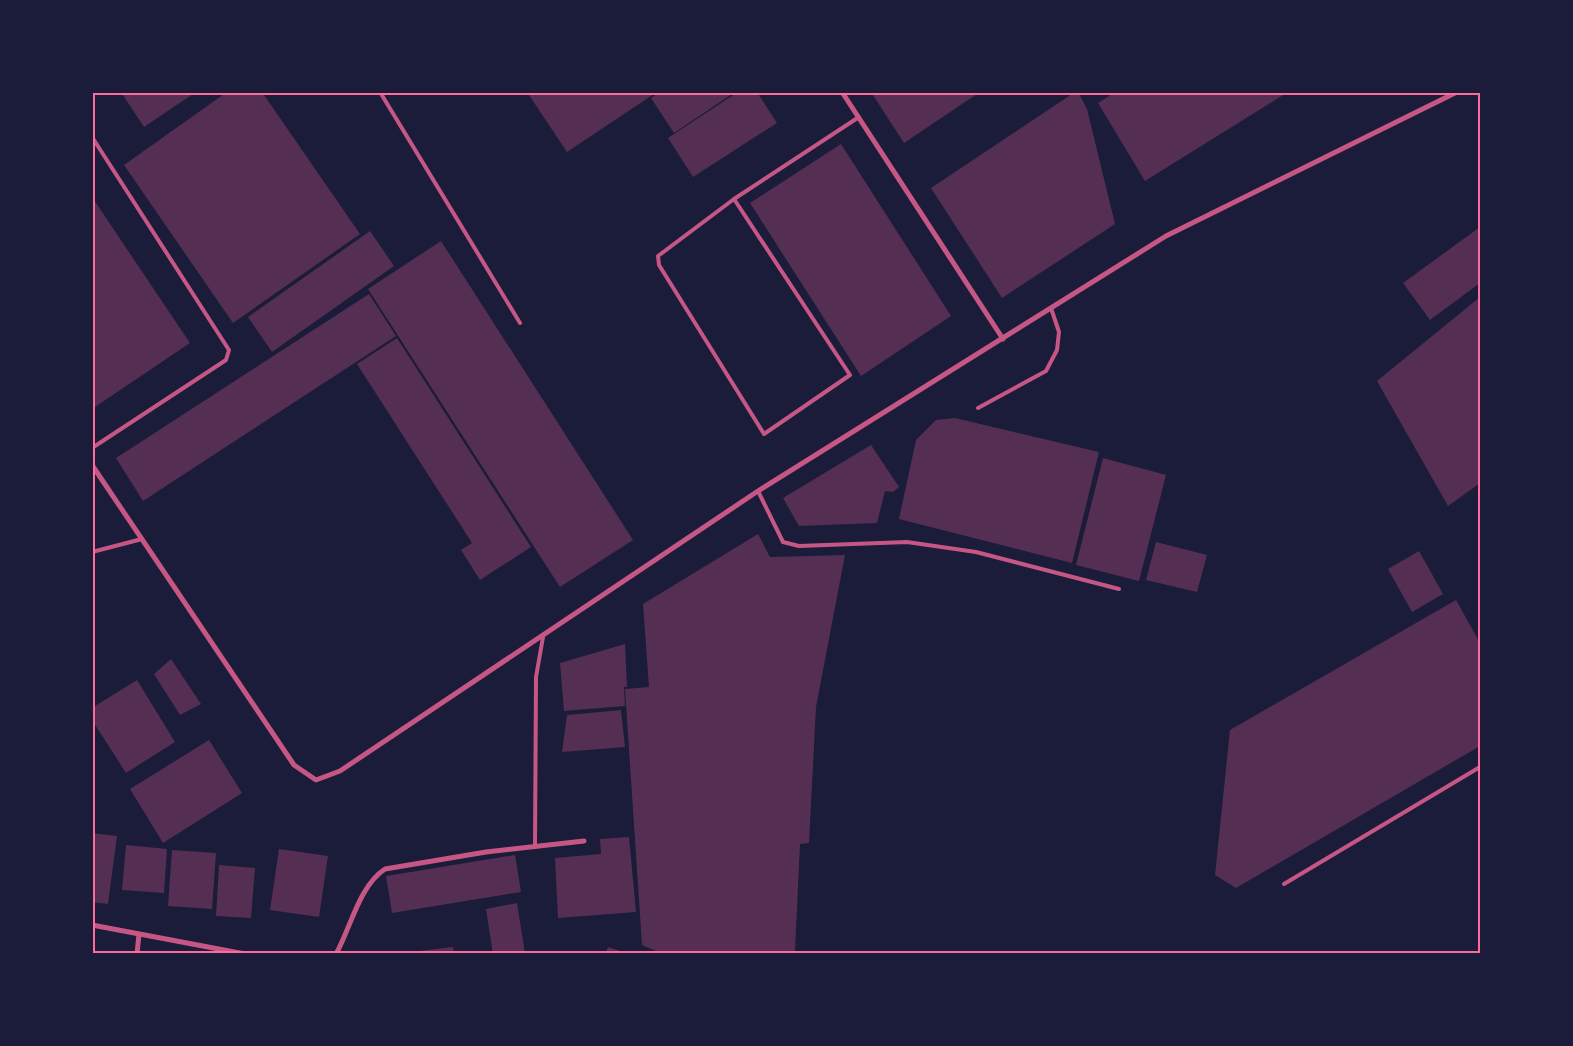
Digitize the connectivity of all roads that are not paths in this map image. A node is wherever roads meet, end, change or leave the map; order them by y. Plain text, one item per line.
1 (380, 92) edge
2 (842, 92) edge
3 (1457, 92) edge
4 (859, 117) junction
5 (92, 138) edge
6 (734, 200) junction
7 (1051, 308) junction
8 (520, 323) dead end
9 (1003, 339) junction
10 (978, 408) dead end
11 (92, 448) edge
12 (92, 465) edge
13 (758, 491) junction
14 (142, 539) junction
15 (92, 552) edge
16 (1120, 589) dead end
17 (543, 637) junction
18 (1480, 768) edge
19 (584, 841) dead end
20 (535, 847) junction
21 (1284, 884) dead end
22 (92, 926) edge
23 (139, 934) junction
24 (137, 954) edge
25 (245, 954) edge
26 (336, 954) edge

1 - 8 lane
2 - 4 street
3 - 7 street
4 - 6 lane
4 - 9 street
5 - 11 lane
6 - 6 lane
7 - 9 street
7 - 10 lane
9 - 13 street
12 - 14 street
13 - 16 lane
13 - 17 street
14 - 15 lane
14 - 17 street
17 - 20 lane
18 - 21 lane
19 - 20 street
20 - 26 street
22 - 23 street
23 - 24 street
23 - 25 street

